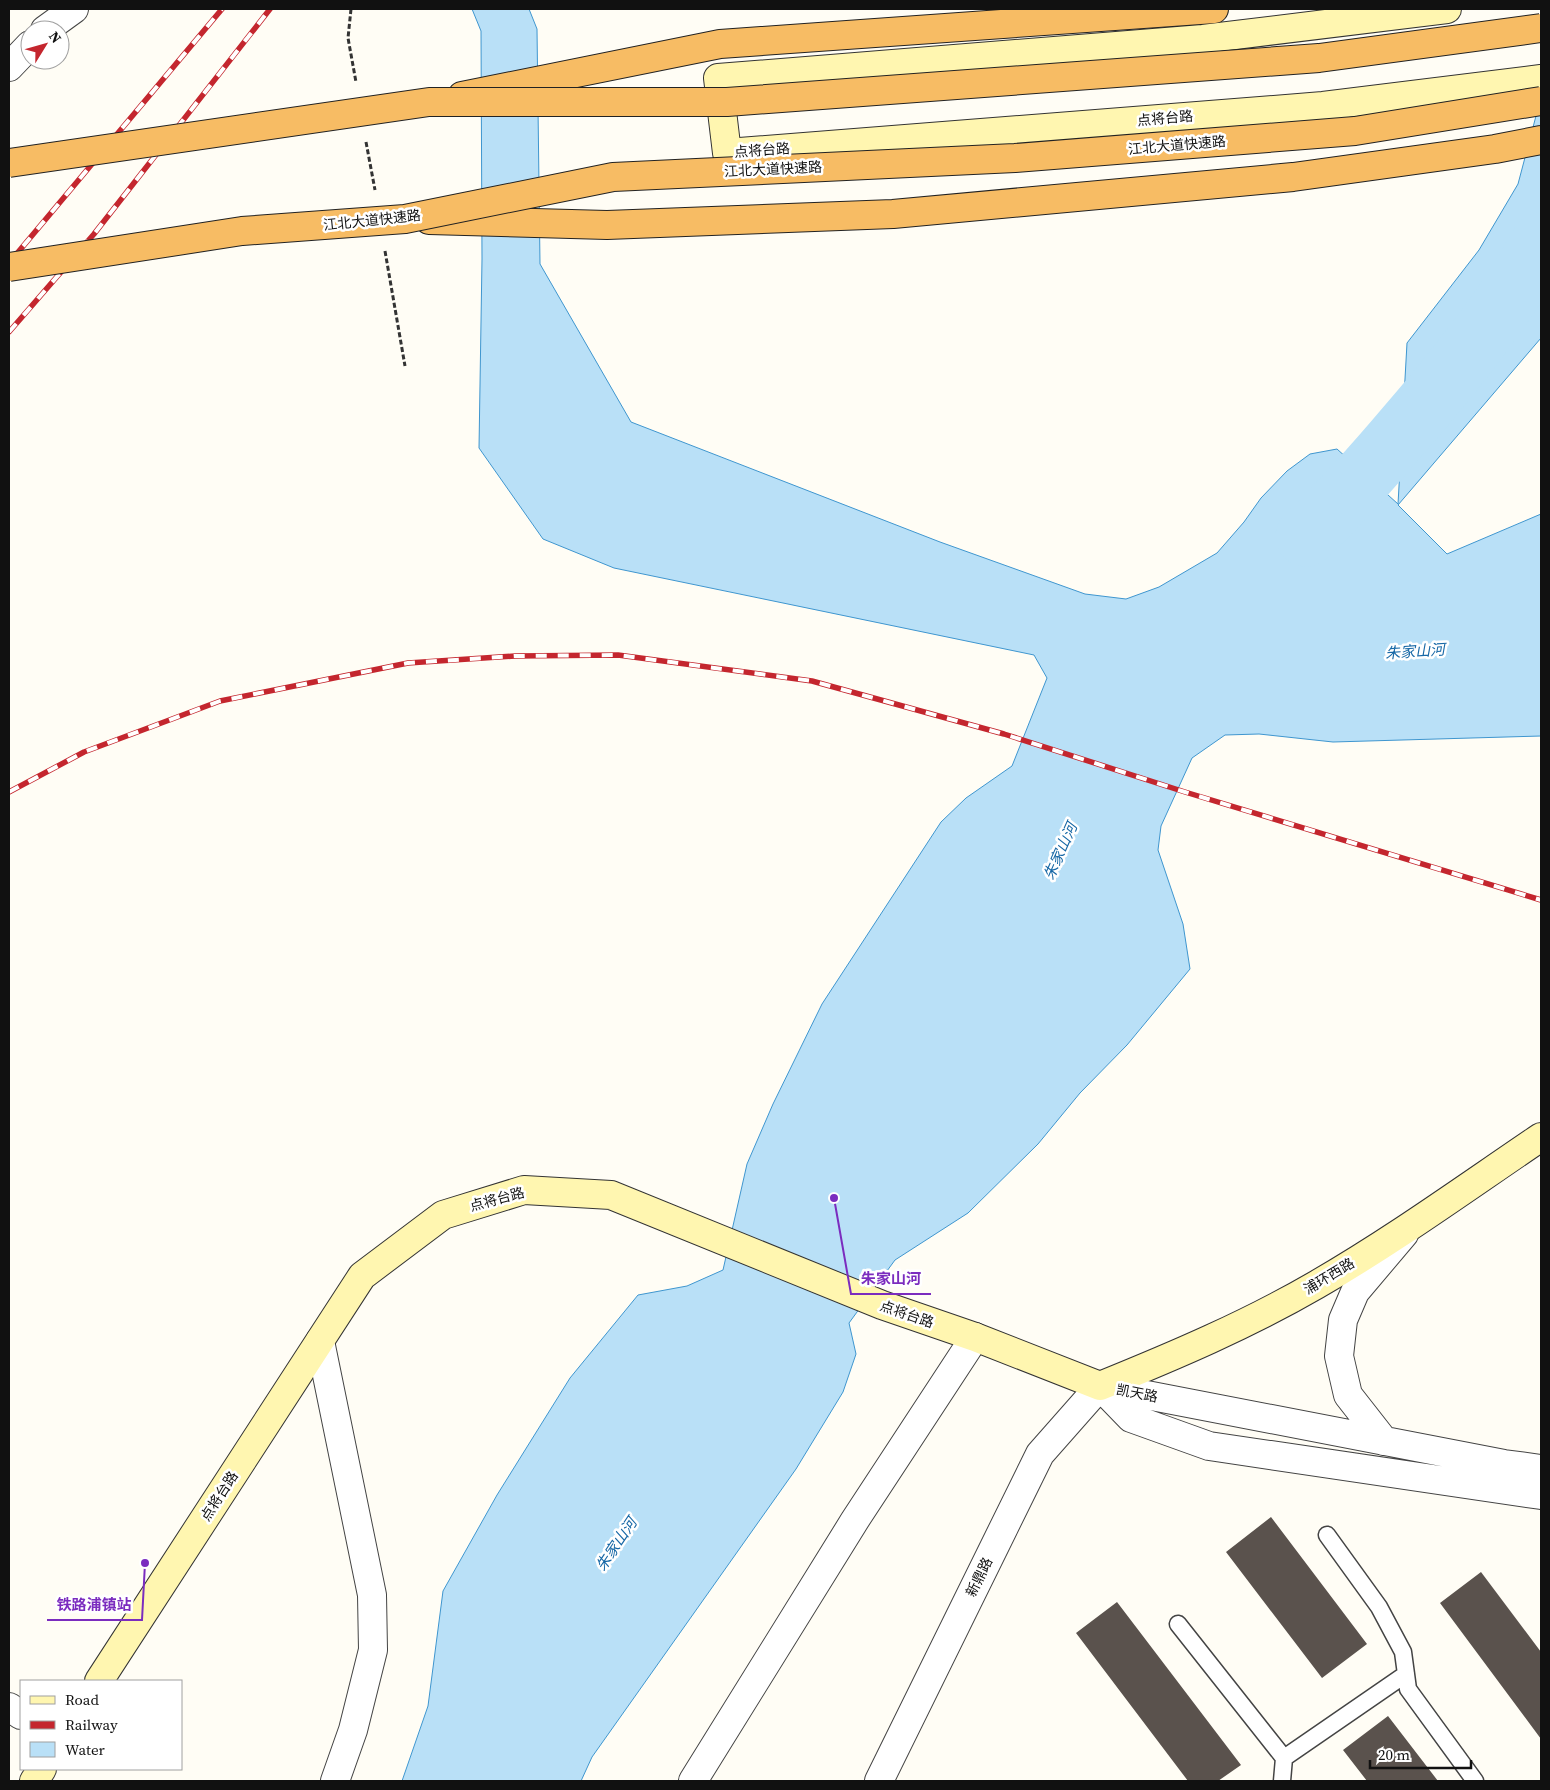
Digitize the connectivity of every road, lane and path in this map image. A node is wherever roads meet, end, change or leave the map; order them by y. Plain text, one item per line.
1 (74, 9) edge
2 (1214, 9) edge
3 (1447, 9) edge
4 (59, 20) edge
5 (1541, 28) edge
6 (20, 55) edge
7 (9, 67) edge
8 (1541, 86) edge
9 (429, 102) junction
10 (1541, 140) edge
11 (9, 163) edge
12 (405, 219) junction
13 (9, 267) edge
14 (1541, 1136) edge
15 (1412, 1224) junction
16 (975, 1337) junction
17 (320, 1341) junction
18 (1100, 1386) junction
19 (1384, 1441) junction
20 (1541, 1469) edge
21 (1541, 1495) edge
22 (1327, 1535) dead end
23 (1178, 1624) dead end
24 (1406, 1674) junction
25 (100, 1680) edge
26 (9, 1707) edge
27 (20, 1714) edge
28 (1284, 1758) junction
29 (41, 1770) edge
30 (34, 1781) edge
31 (334, 1781) edge
32 (693, 1781) edge
33 (879, 1781) edge
34 (1282, 1781) edge
35 (1475, 1781) edge

1 - 4 street
2 - 9 highway, bridge
3 - 8 main road, 点将台路
5 - 9 highway, bridge
6 - 7 street
8 - 12 highway, 江北大道快速路, bridge
9 - 11 highway, bridge
10 - 12 highway, bridge
12 - 13 highway, 江北大道快速路, bridge
14 - 15 main road, 浦环西路
15 - 18 main road, 浦环西路
15 - 19 street
16 - 17 main road, 点将台路
16 - 18 main road, 点将台路
16 - 32 street
17 - 25 main road, 点将台路
17 - 31 street
18 - 19 street, 凯天路
18 - 21 street, 凯天路
18 - 33 street, 新鼎路
19 - 20 street, 凯天路
22 - 24 lane
23 - 28 lane
24 - 28 lane
24 - 35 lane
26 - 27 street
28 - 34 lane
29 - 30 main road

